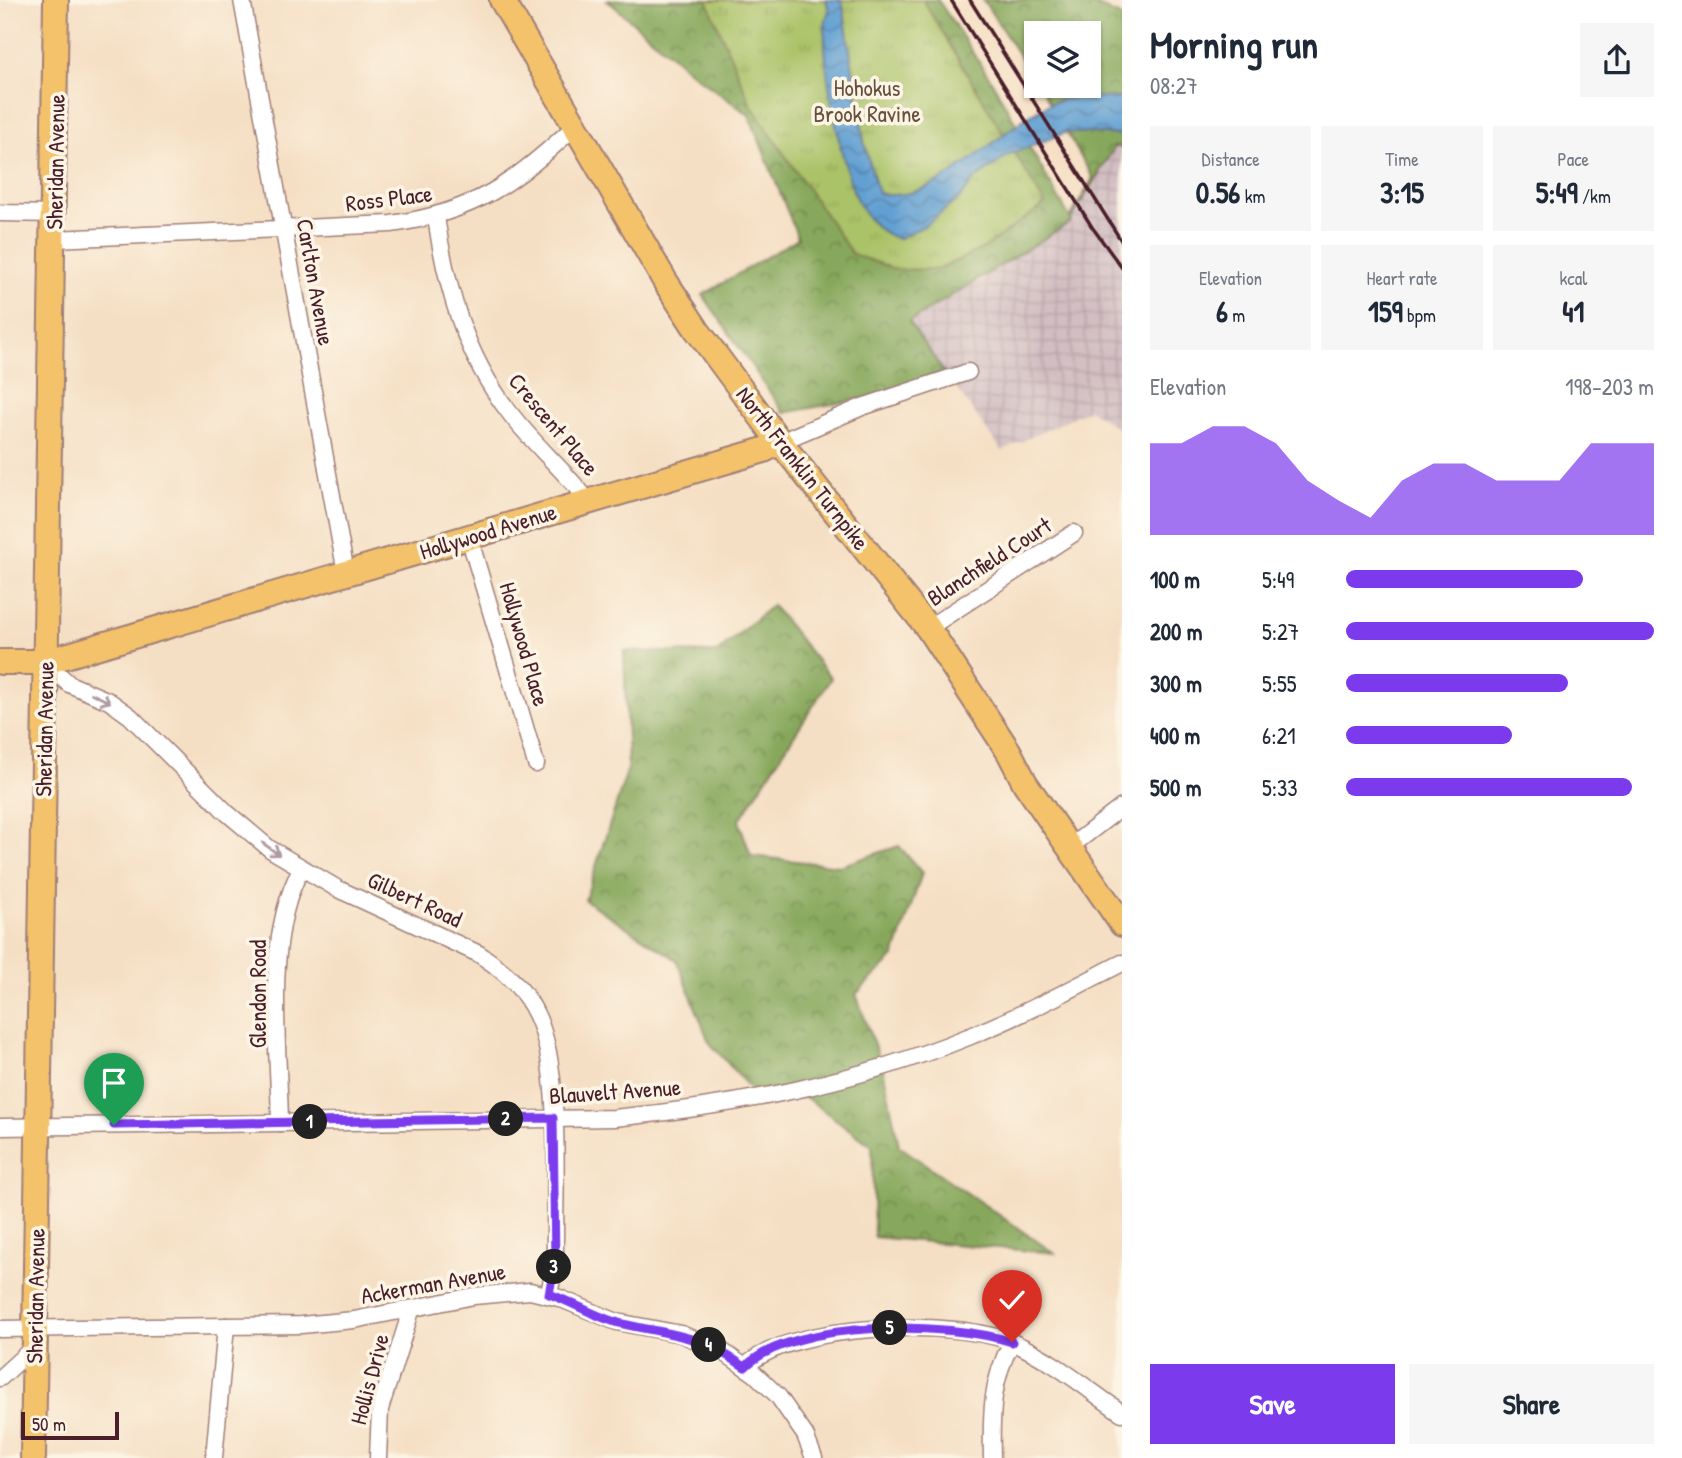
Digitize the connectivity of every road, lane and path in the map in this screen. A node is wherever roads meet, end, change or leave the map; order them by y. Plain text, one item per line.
1 (56, 0) edge
2 (242, 0) edge
3 (502, 0) edge
4 (575, 126) junction
5 (0, 213) edge
6 (54, 214) junction
7 (436, 217) junction
8 (284, 230) junction
9 (54, 239) junction
10 (968, 372) dead end
11 (780, 442) junction
12 (589, 501) junction
13 (1074, 533) dead end
14 (469, 537) junction
15 (346, 573) junction
16 (928, 628) junction
17 (0, 662) edge
18 (45, 662) junction
19 (536, 764) dead end
20 (1122, 807) edge
21 (1071, 846) junction
22 (301, 869) junction
23 (1122, 924) edge
24 (1122, 963) edge
25 (553, 1118) junction
26 (280, 1123) junction
27 (37, 1126) junction
28 (0, 1127) edge
29 (549, 1294) junction
30 (411, 1311) junction
31 (226, 1326) junction
32 (0, 1329) edge
33 (34, 1337) junction
34 (1012, 1342) junction
35 (745, 1367) junction
36 (0, 1378) edge
37 (1122, 1413) edge
38 (33, 1458) edge
39 (214, 1458) edge
40 (378, 1458) edge
41 (814, 1458) edge
42 (992, 1458) edge

1 - 6 main road, Sheridan Avenue
2 - 8 street, Carlton Avenue
3 - 4 main road, North Franklin Turnpike
4 - 7 street, Ross Place
4 - 11 main road, North Franklin Turnpike
5 - 6 street
6 - 9 main road, Sheridan Avenue
7 - 8 street, Ross Place
7 - 12 street, Crescent Place
8 - 9 street, Ross Place
8 - 15 street, Carlton Avenue
9 - 18 main road, Sheridan Avenue
10 - 11 street, Hollywood Avenue
11 - 12 main road, Hollywood Avenue
11 - 16 main road, North Franklin Turnpike
12 - 14 main road, Hollywood Avenue
13 - 16 street, Blanchfield Court
14 - 15 main road, Hollywood Avenue
14 - 19 street, Hollywood Place
15 - 18 main road, Hollywood Avenue
16 - 21 main road, North Franklin Turnpike
17 - 18 main road, Hollywood Avenue
18 -> 22 street, Gilbert Road
18 - 27 main road, Sheridan Avenue
20 - 21 street
21 - 23 main road, North Franklin Turnpike
22 - 25 street, Gilbert Road
22 - 26 street, Glendon Road
24 - 25 street, Blauvelt Avenue
25 - 26 street, Blauvelt Avenue
25 - 29 street, Gilbert Road
26 - 27 street, Blauvelt Avenue
27 - 28 street, Blauvelt Avenue
27 - 33 main road, Sheridan Avenue
29 - 30 street, Ackerman Avenue
29 - 35 street, Ackerman Avenue
30 - 31 street, Ackerman Avenue
30 - 40 street, Hollis Drive
31 - 33 street, Ackerman Avenue
31 - 39 street
32 - 33 street, Ackerman Avenue
33 - 36 street
33 - 38 main road, Sheridan Avenue
34 - 35 street
34 - 37 street
34 - 42 street
35 - 41 street, Ackerman Avenue

